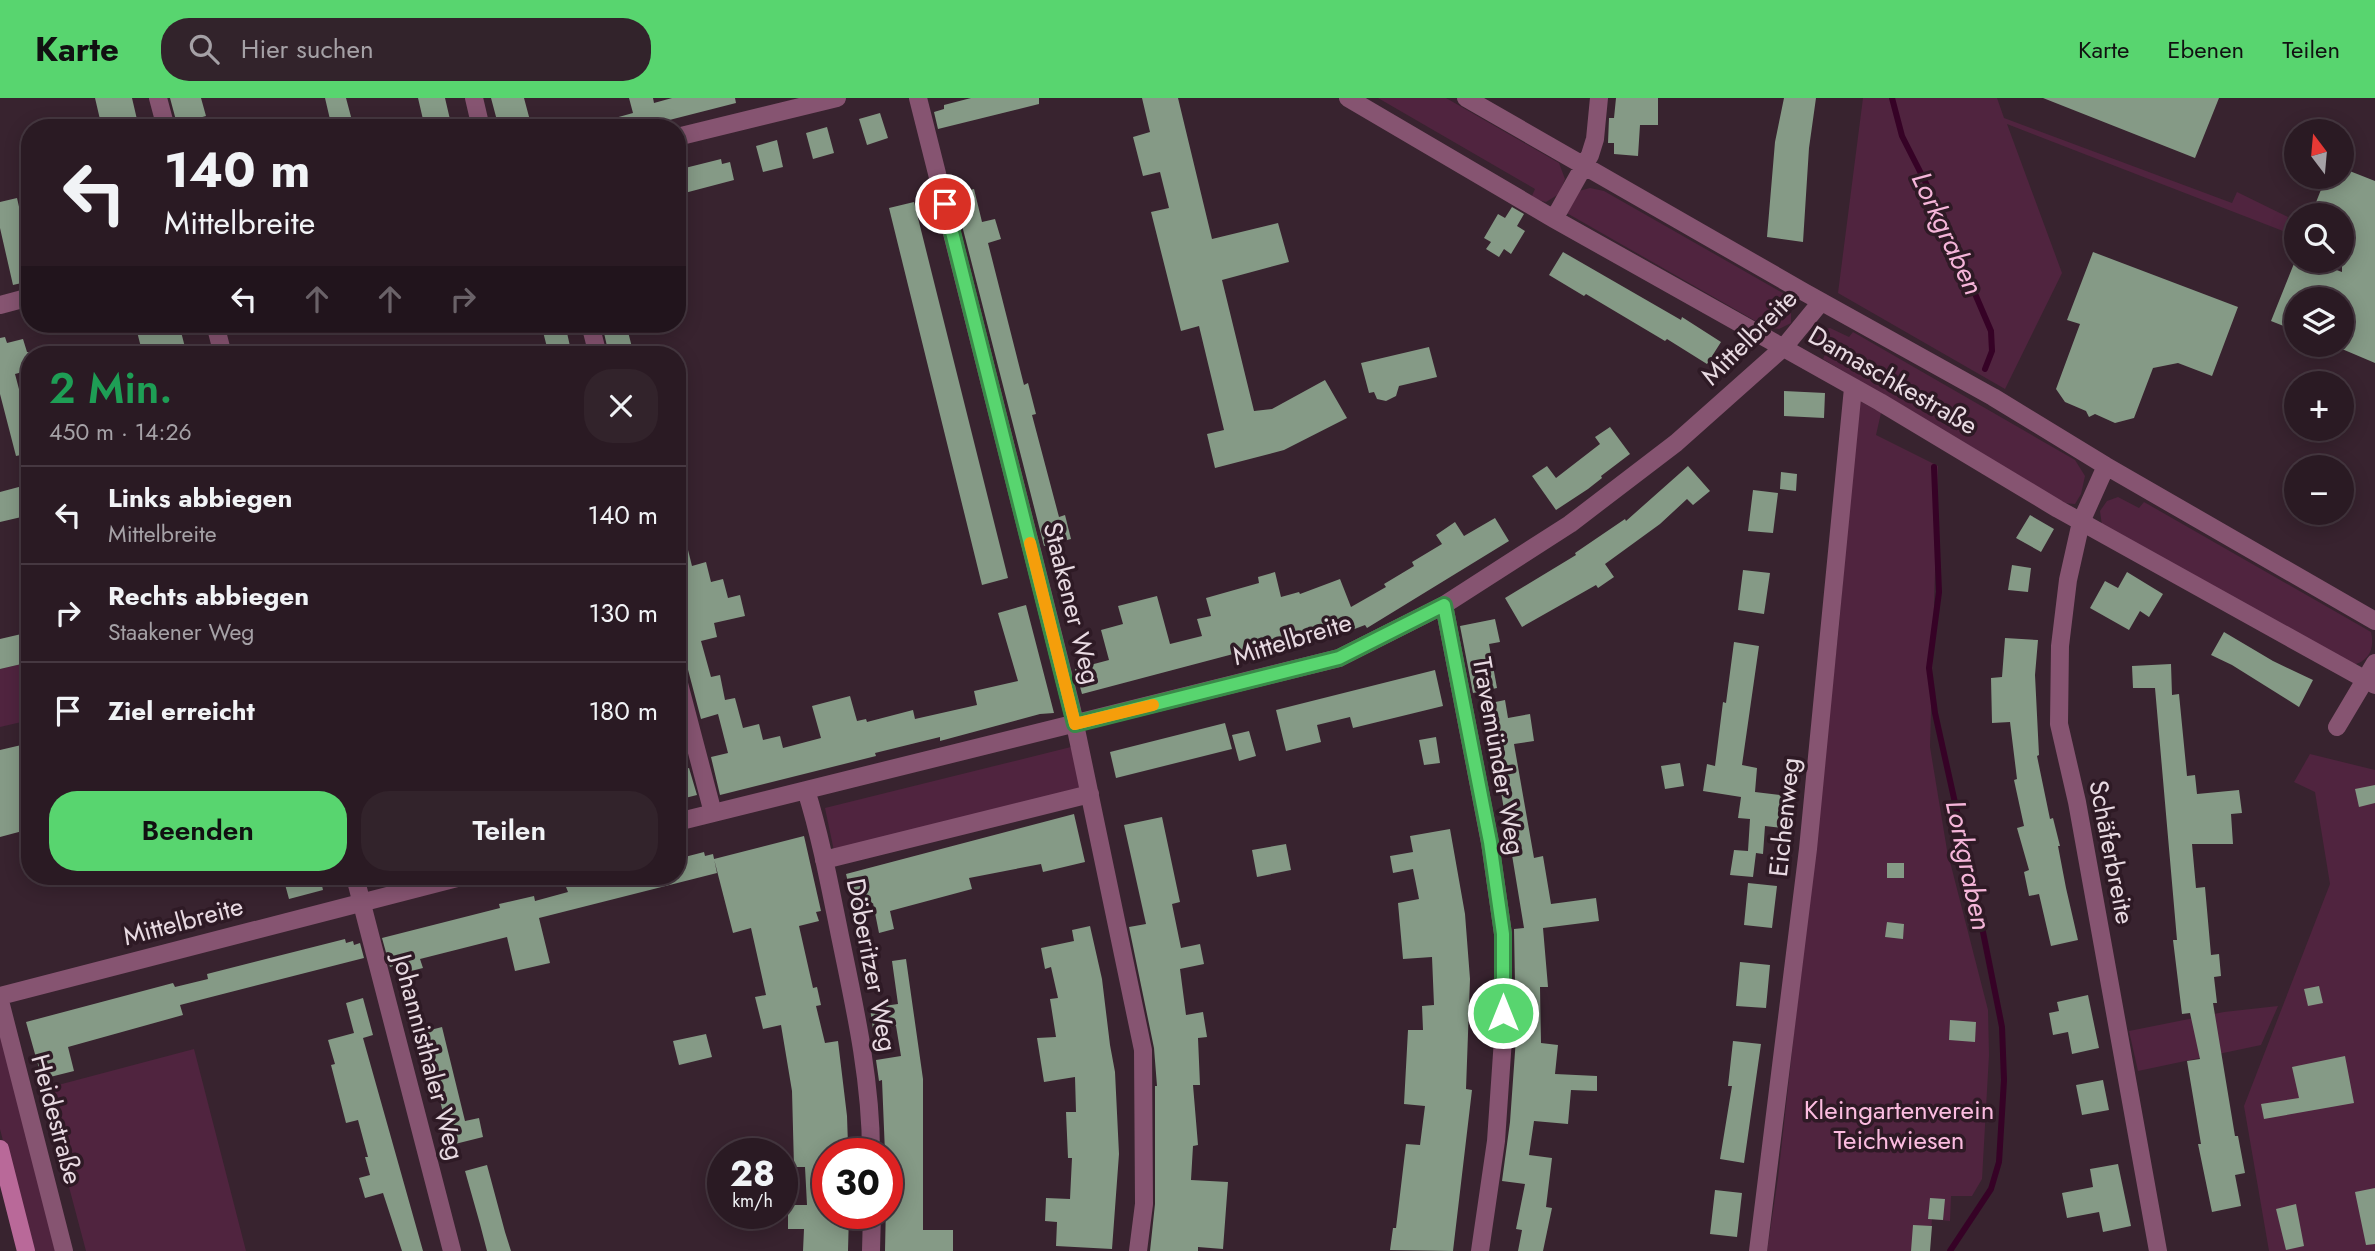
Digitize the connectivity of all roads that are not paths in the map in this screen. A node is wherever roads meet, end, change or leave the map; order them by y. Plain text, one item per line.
1 (158, 98) edge
2 (474, 98) edge
3 (838, 98) edge
4 (918, 98) edge
5 (1348, 98) edge
6 (1466, 98) edge
7 (1599, 98) edge
8 (164, 119) edge
9 (479, 119) edge
10 (686, 135) edge
11 (1584, 166) junction
12 (1554, 219) junction
13 (21, 299) edge
14 (1821, 302) junction
15 (0, 305) edge
16 (1784, 347) junction
17 (1853, 388) junction
18 (2106, 466) junction
19 (2081, 522) junction
20 (1444, 605) junction
21 (2375, 621) edge
22 (2375, 663) edge
23 (2370, 683) edge
24 (686, 710) edge
25 (1075, 724) junction
26 (2337, 727) dead end
27 (806, 790) junction
28 (1090, 794) junction
29 (713, 813) junction
30 (686, 820) edge
31 (824, 860) junction
32 (357, 885) edge
33 (429, 885) edge
34 (361, 902) junction
35 (0, 998) edge
36 (872, 1138) edge
37 (0, 1149) edge
38 (872, 1229) edge
39 (26, 1251) edge
40 (64, 1251) edge
41 (453, 1251) edge
42 (871, 1251) edge
43 (1138, 1251) edge
44 (1480, 1251) edge
45 (1758, 1251) edge
46 (2158, 1251) edge

1 - 8 street
2 - 9 street
3 - 10 street
4 - 25 street, Staakener Weg
5 - 12 street, Damaschkestraße
6 - 11 street, Damaschkestraße
7 - 11 street
11 - 12 street
11 - 14 street, Damaschkestraße
12 - 16 street, Damaschkestraße
13 - 15 street
14 - 16 street, Mittelbreite
14 - 18 street, Damaschkestraße
16 - 17 street, Damaschkestraße
16 - 20 street, Mittelbreite
17 - 19 street, Damaschkestraße
17 - 45 street, Eichenweg
18 - 19 street, Schäferbreite
18 - 21 street, Damaschkestraße
19 - 23 street, Damaschkestraße
19 - 46 street, Schäferbreite
20 - 25 street, Mittelbreite
20 - 44 street, Travemünder Weg
22 - 23 street
23 - 26 street
24 - 29 street
25 - 27 street, Mittelbreite
25 - 28 street, Staakener Weg
27 - 29 street, Mittelbreite
27 - 31 street, Döberitzer Weg
28 - 31 street
28 - 43 street, Staakener Weg
29 - 30 street, Mittelbreite
31 - 36 street, Döberitzer Weg
32 - 34 street, Johannisthaler Weg
33 - 34 street, Mittelbreite
34 - 35 street, Mittelbreite
34 - 41 street, Johannisthaler Weg
35 - 40 street, Heidestraße
37 - 39 street
38 - 42 street

